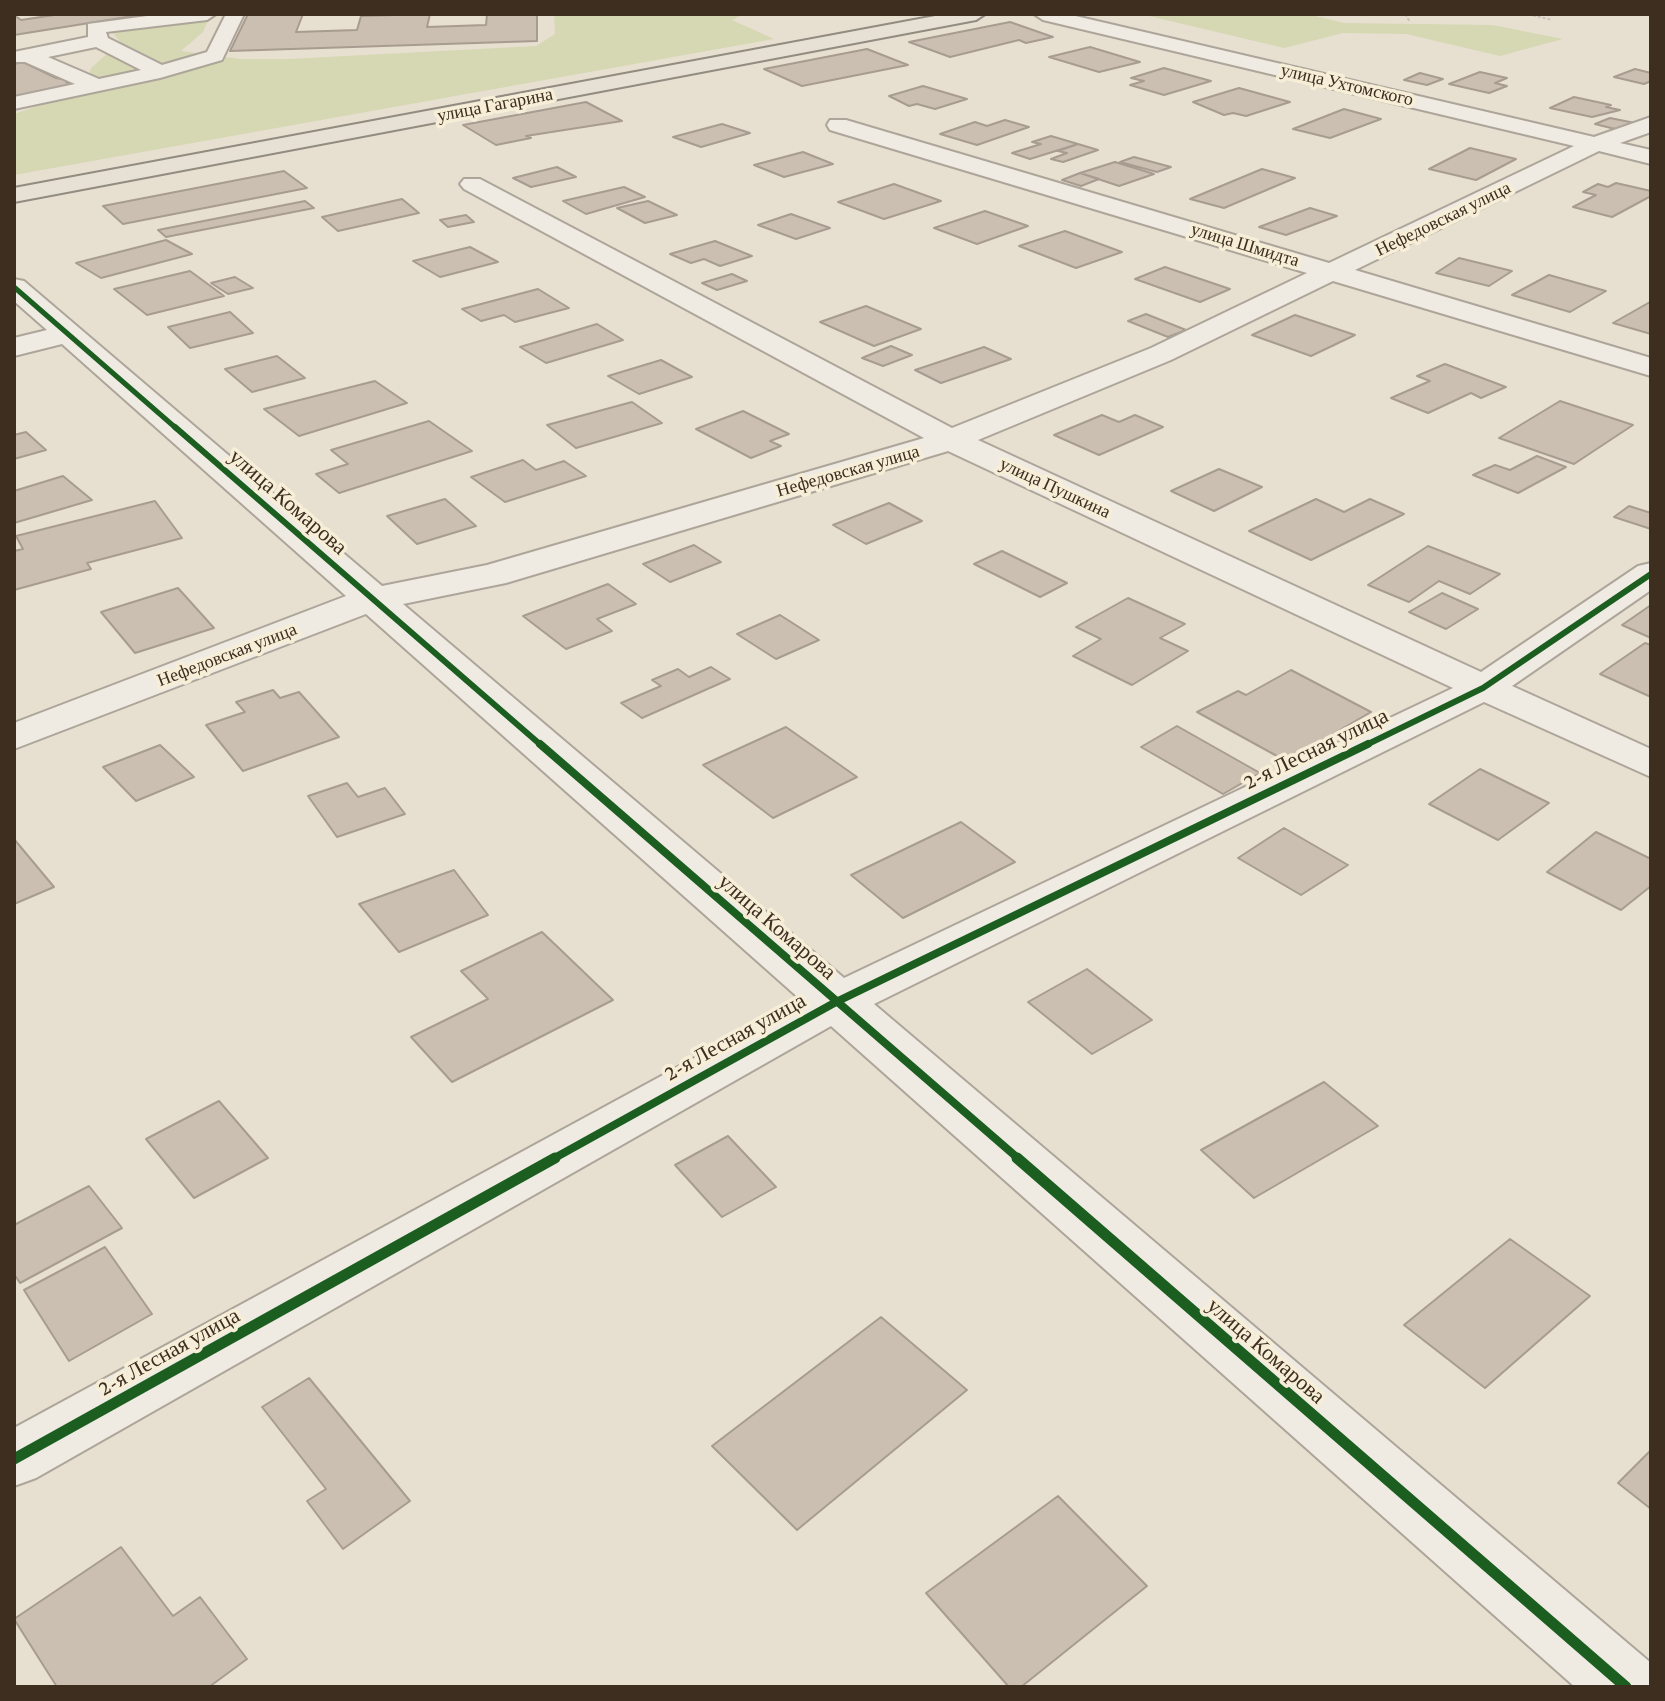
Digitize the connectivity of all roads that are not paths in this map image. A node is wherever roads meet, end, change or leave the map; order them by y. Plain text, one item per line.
1 (207, 14) edge
2 (235, 14) edge
3 (976, 14) edge
4 (1043, 14) edge
5 (930, 19) edge
6 (97, 34) junction
7 (18, 51) edge
8 (160, 72) junction
9 (97, 86) junction
10 (14, 103) edge
11 (1651, 124) edge
12 (838, 125) dead end
13 (1596, 144) junction
14 (1651, 157) edge
15 (472, 184) dead end
16 (14, 195) edge
17 (1334, 272) junction
18 (14, 287) edge
19 (67, 334) junction
20 (14, 347) edge
21 (1651, 367) edge
22 (951, 440) junction
23 (1651, 574) edge
24 (372, 599) junction
25 (1483, 688) junction
26 (14, 737) edge
27 (1651, 765) edge
28 (836, 1002) junction
29 (14, 1459) edge
30 (1626, 1687) edge

1 - 6 street
2 - 8 street
3 - 5 main road, улица Гагарина
4 - 13 street, улица Ухтомского
5 - 16 main road, улица Гагарина
6 - 7 street
6 - 8 street
7 - 9 street
8 - 9 street
9 - 10 street
11 - 13 street, Нефедовская улица
12 - 17 street, улица Шмидта
13 - 14 street, улица Ухтомского
13 - 17 street, Нефедовская улица
15 - 22 street, улица Пушкина
17 - 21 street, улица Шмидта
17 - 22 street, Нефедовская улица
18 - 19 street, улица Комарова
19 - 20 street
19 - 24 street, улица Комарова
22 - 24 street, Нефедовская улица
22 - 25 street, улица Пушкина
23 - 25 street, 2-я Лесная улица
24 - 26 street, Нефедовская улица
24 - 28 street, улица Комарова
25 - 27 street, улица Пушкина
25 - 28 street, 2-я Лесная улица
28 - 29 street, 2-я Лесная улица
28 - 30 street, улица Комарова

